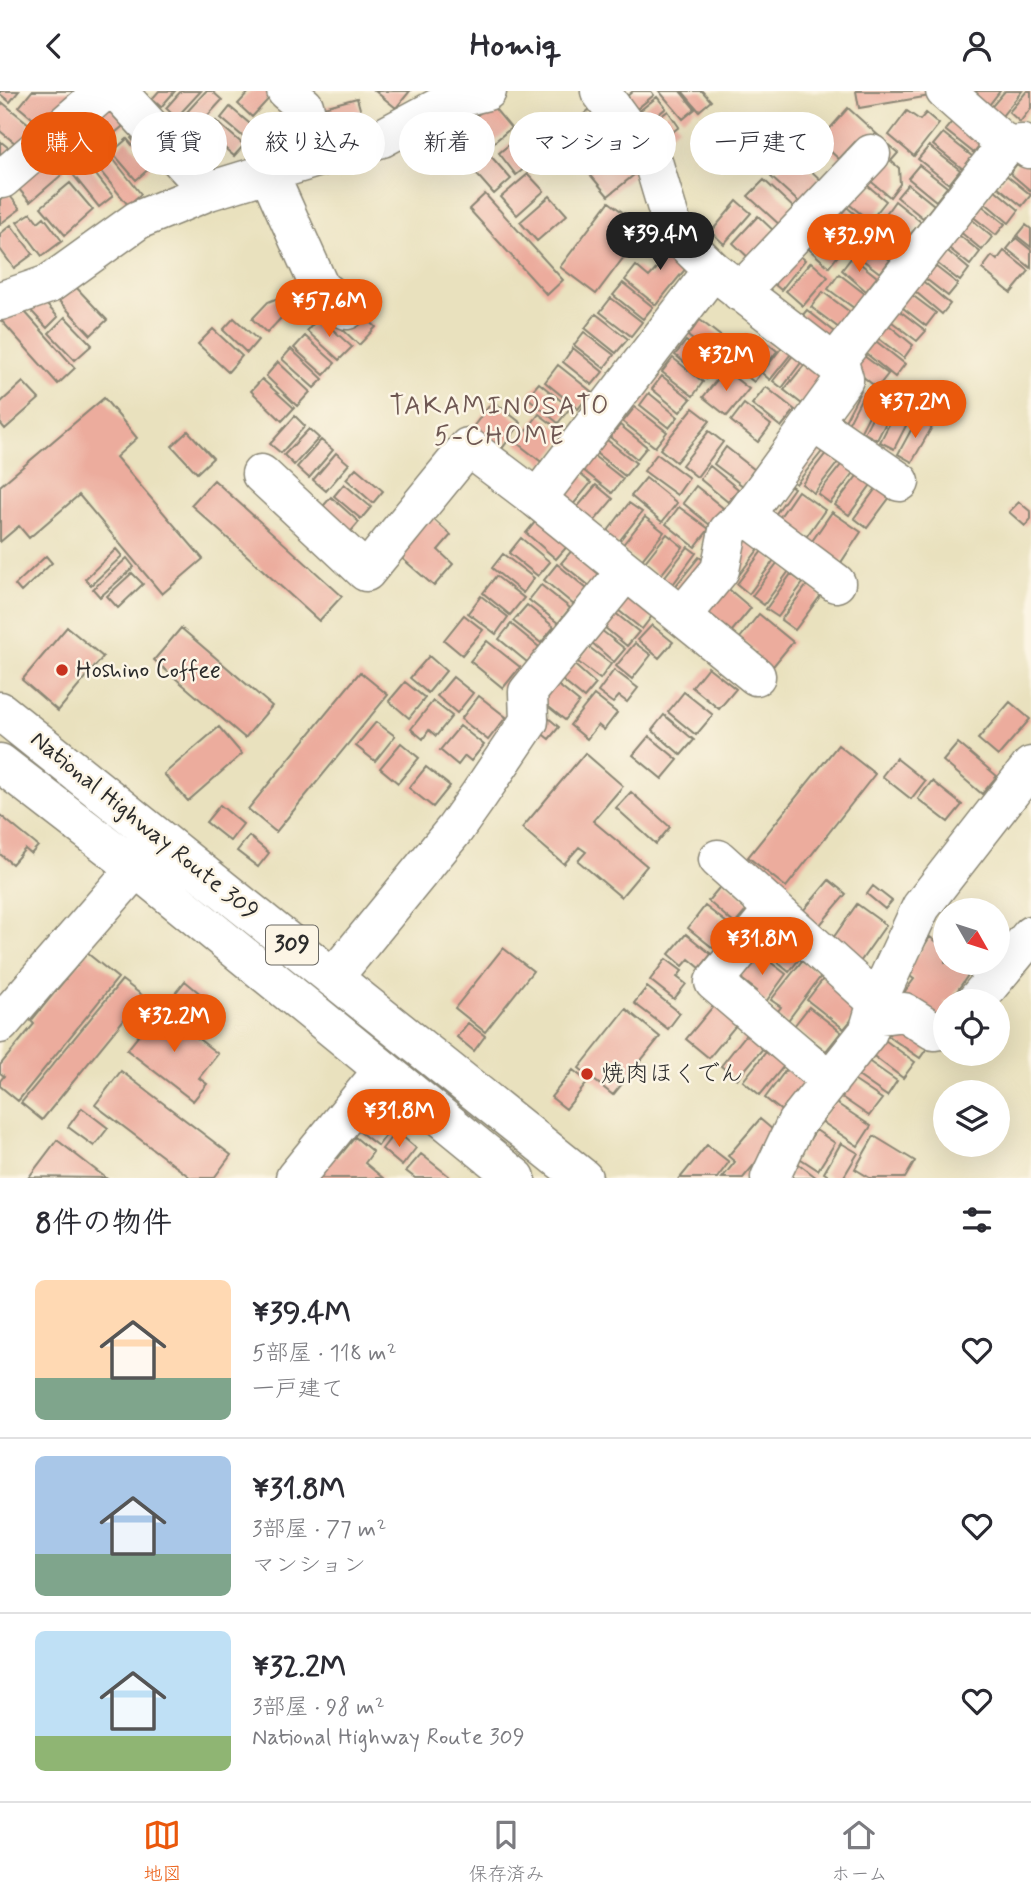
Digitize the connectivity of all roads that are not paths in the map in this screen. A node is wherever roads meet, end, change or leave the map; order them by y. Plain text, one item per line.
1 (104, 91) edge
2 (117, 91) edge
3 (286, 91) edge
4 (600, 91) edge
5 (945, 91) edge
6 (462, 94) edge
7 (306, 112) edge
8 (385, 136) edge
9 (1018, 148) edge
10 (870, 154) dead end
11 (259, 175) edge
12 (269, 175) edge
13 (2, 179) dead end
14 (209, 191) junction
15 (727, 281) junction
16 (3, 294) edge
17 (347, 310) dead end
18 (834, 364) junction
19 (813, 422) junction
20 (261, 474) dead end
21 (900, 482) dead end
22 (537, 499) junction
23 (745, 515) junction
24 (626, 571) junction
25 (836, 583) dead end
26 (683, 615) junction
27 (756, 676) dead end
28 (0, 711) edge
29 (0, 763) edge
30 (1031, 766) edge
31 (718, 859) dead end
32 (136, 868) junction
33 (774, 909) junction
34 (1031, 935) edge
35 (333, 978) junction
36 (986, 989) edge
37 (875, 1009) junction
38 (0, 1024) edge
39 (933, 1030) edge
40 (383, 1070) junction
41 (830, 1081) junction
42 (295, 1178) edge
43 (516, 1178) edge
44 (583, 1178) edge
45 (770, 1178) edge

1 - 13 main road
2 - 14 main road
3 - 7 main road
4 - 15 main road
5 - 9 main road
6 - 8 main road
9 - 18 main road
10 - 15 main road
11 - 14 main road
12 - 17 main road
14 - 16 main road
15 - 18 main road
15 - 22 main road
18 - 19 main road
19 - 21 main road
19 - 23 main road
20 - 22 main road
22 - 24 main road
23 - 25 main road
23 - 26 main road
24 - 26 main road
24 - 35 main road
26 - 27 main road
28 - 35 main road, National Highway Route 309 / 309
29 - 32 main road, National Highway Route 309 / 309
30 - 37 main road
31 - 33 main road
32 - 38 main road
32 - 40 main road, National Highway Route 309 / 309
33 - 37 main road
33 - 41 main road
34 - 36 main road
35 - 44 main road, National Highway Route 309 / 309
37 - 39 main road
37 - 41 main road
40 - 42 main road
40 - 43 main road, National Highway Route 309 / 309
41 - 45 main road

